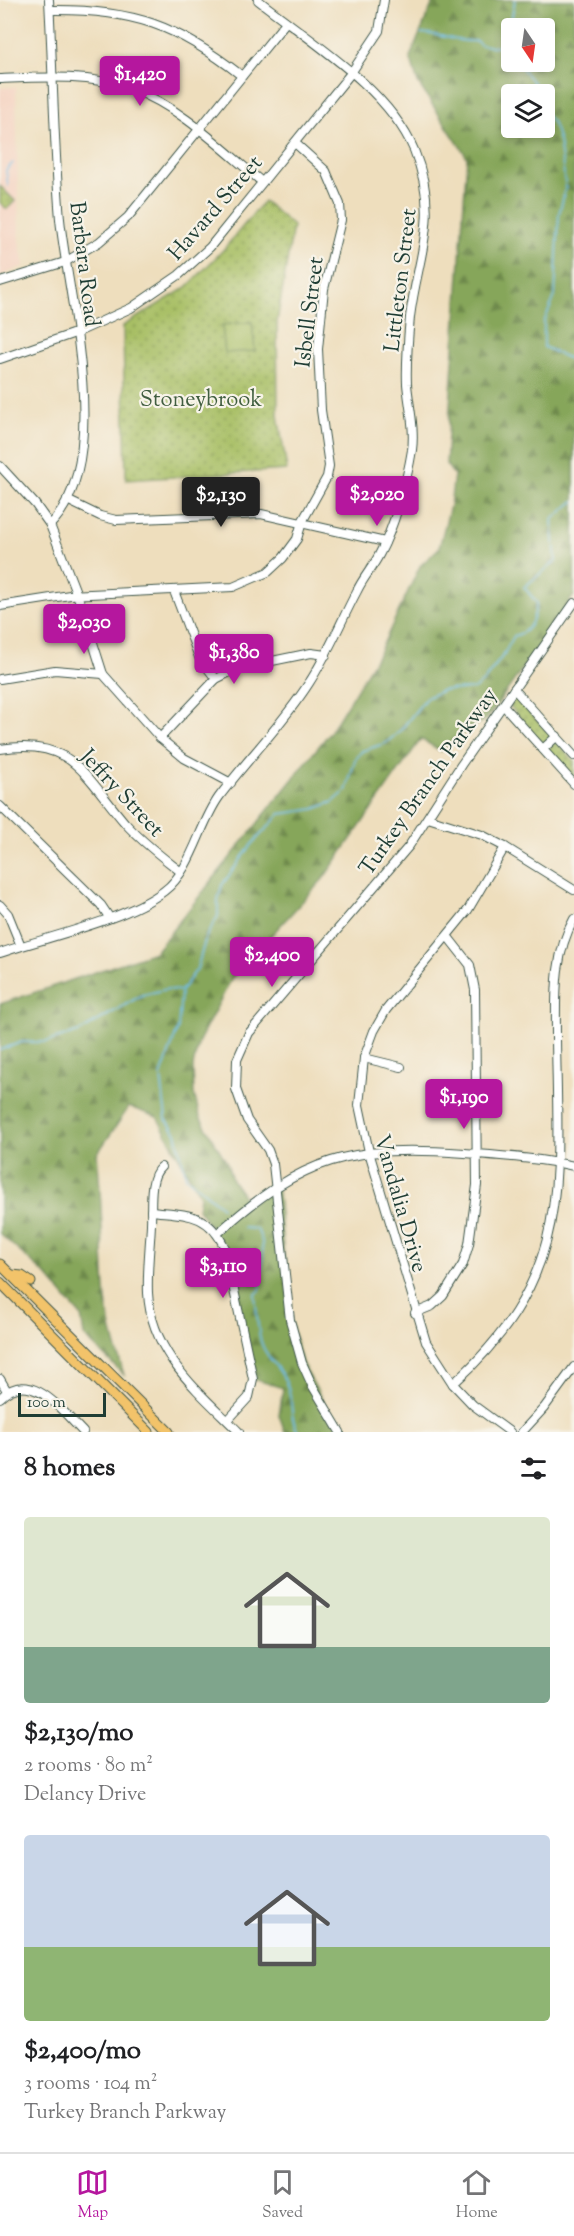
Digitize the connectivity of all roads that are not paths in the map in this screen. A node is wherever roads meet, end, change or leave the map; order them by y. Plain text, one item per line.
1 (49, 0) edge
2 (258, 0) edge
3 (384, 0) edge
4 (50, 10) junction
5 (286, 22) junction
6 (351, 73) junction
7 (242, 76) junction
8 (0, 79) edge
9 (53, 79) junction
10 (199, 131) junction
11 (296, 143) junction
12 (262, 182) junction
13 (65, 262) junction
14 (0, 282) edge
15 (78, 332) junction
16 (0, 359) edge
17 (0, 466) edge
18 (67, 500) junction
19 (302, 522) junction
20 (50, 525) junction
21 (385, 542) junction
22 (174, 591) junction
23 (78, 596) junction
24 (574, 603) edge
25 (0, 606) edge
26 (326, 655) junction
27 (103, 674) junction
28 (0, 678) edge
29 (216, 679) junction
30 (514, 689) junction
31 (503, 705) junction
32 (557, 736) junction
33 (160, 738) junction
34 (0, 749) edge
35 (543, 749) junction
36 (574, 756) edge
37 (231, 783) junction
38 (574, 784) edge
39 (0, 806) edge
40 (428, 818) junction
41 (505, 847) junction
42 (181, 872) junction
43 (574, 890) edge
44 (0, 905) edge
45 (109, 917) junction
46 (574, 920) edge
47 (448, 937) junction
48 (21, 946) junction
49 (0, 953) edge
50 (364, 1058) junction
51 (401, 1067) dead end
52 (369, 1152) junction
53 (477, 1154) junction
54 (558, 1162) junction
55 (574, 1166) edge
56 (161, 1167) dead end
57 (277, 1184) junction
58 (151, 1211) junction
59 (218, 1233) junction
60 (6, 1269) edge
61 (0, 1282) edge
62 (32, 1282) dead end
63 (415, 1313) junction
64 (50, 1314) junction
65 (41, 1323) junction
66 (574, 1367) edge
67 (0, 1379) edge
68 (453, 1384) junction
69 (7, 1391) junction
70 (0, 1398) edge
71 (228, 1420) junction
72 (83, 1432) edge
73 (149, 1432) edge
74 (169, 1432) edge
75 (239, 1432) edge
76 (340, 1432) edge
77 (510, 1432) edge
78 (522, 1432) edge

1 - 4 street, Barbara Road
2 - 5 street, Littleton Street
3 - 6 street, Havard Street
4 - 7 street
4 - 9 street, Barbara Road
5 - 6 street, Littleton Street
5 - 7 street
6 - 11 street, Havard Street
6 - 21 street, Littleton Street
7 - 10 street
8 - 9 street
9 - 10 street
9 - 13 street, Barbara Road
10 - 12 street
10 - 13 street
11 - 12 street, Havard Street
11 - 19 street, Isbell Street
12 - 15 street, Havard Street
13 - 14 street
13 - 15 street, Barbara Road
15 - 16 street, Havard Street
15 - 18 street, Barbara Road
17 - 20 street
18 - 19 street
18 - 20 street, Barbara Road
19 - 21 street
19 - 22 street, Isbell Street
20 - 23 street
21 - 26 street, Littleton Street
22 - 23 street, Isbell Street
22 - 29 street
23 - 25 street, Isbell Street
23 - 27 street
24 - 30 street, Turkey Branch Parkway
26 - 29 street
26 - 37 street, Littleton Street
27 - 28 street
27 - 33 street
29 - 33 street
30 - 31 street, Turkey Branch Parkway
30 - 32 street
31 - 35 street
31 - 40 street, Turkey Branch Parkway
32 - 35 street
32 - 36 street
33 - 37 street
34 - 42 street, Jeffry Street
35 - 38 street
37 - 42 street, Littleton Street
39 - 45 street
40 - 41 street
40 - 57 street, Turkey Branch Parkway
41 - 43 street
41 - 47 street, Vandalia Drive
42 - 45 street, Littleton Street
44 - 48 street
45 - 48 street, Littleton Street
46 - 54 street
47 - 50 street, Vandalia Drive
47 - 53 street
48 - 49 street, Littleton Street
50 - 51 street
50 - 52 street, Vandalia Drive
52 - 53 street
52 - 57 street
52 - 63 street, Vandalia Drive
53 - 54 street
53 - 63 street
54 - 55 street
54 - 68 street
56 - 58 street
57 - 59 street
57 - 76 street, Turkey Branch Parkway
58 - 59 street
58 - 71 street
59 - 71 street
60 - 62 main road
60 - 64 main road
61 - 65 main road
63 - 68 street, Vandalia Drive
64 - 65 main road
64 - 74 main road
65 - 73 main road
66 - 78 street
67 - 69 street
68 - 77 street, Vandalia Drive
69 - 70 street
69 - 72 street
71 - 75 street

